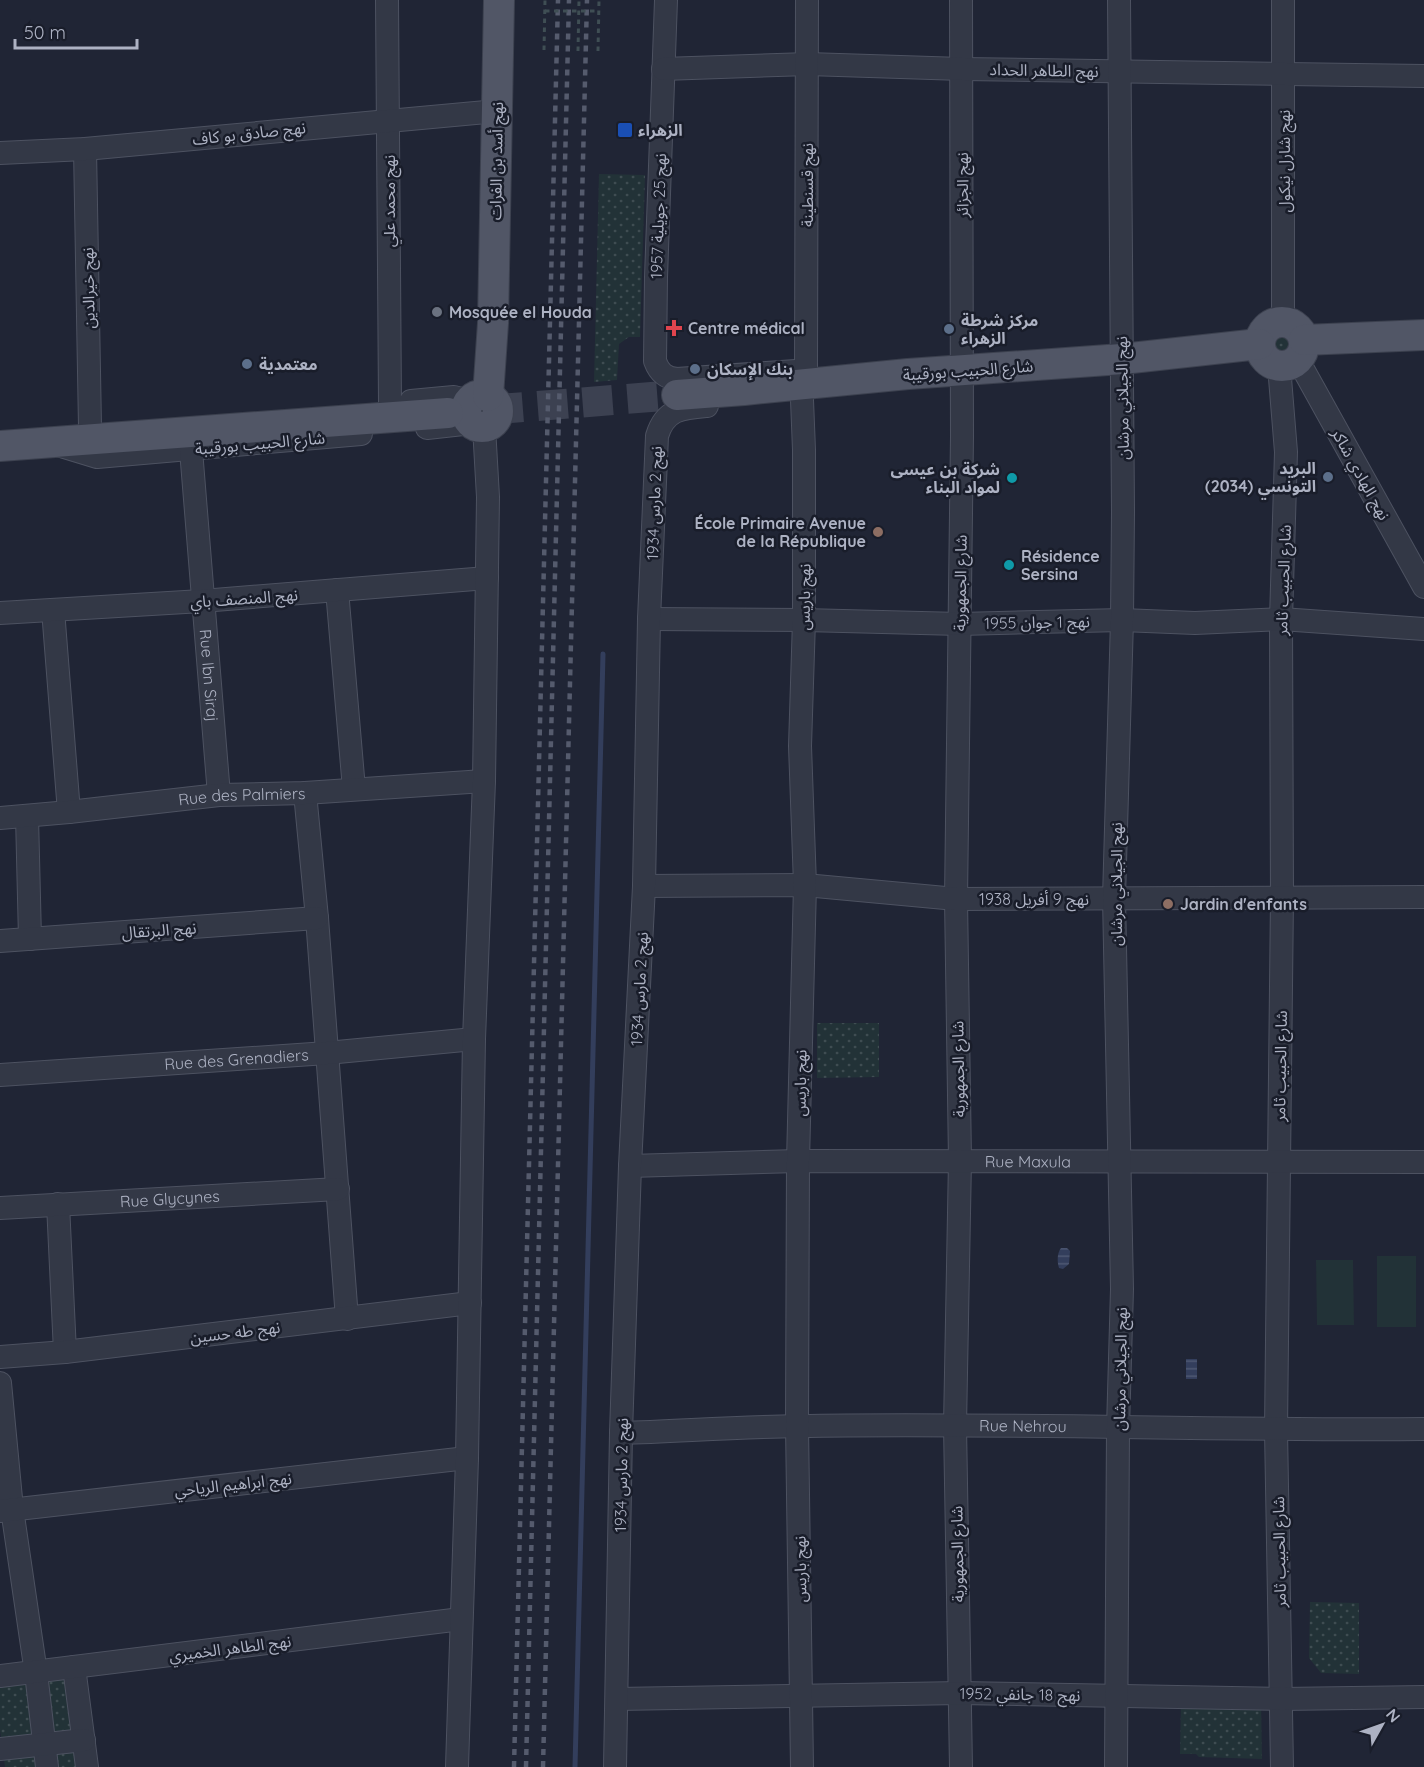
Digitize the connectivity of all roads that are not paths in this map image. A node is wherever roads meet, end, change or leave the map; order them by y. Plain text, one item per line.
1 (387, 0) edge
2 (499, 0) edge
3 (666, 0) edge
4 (807, 0) edge
5 (961, 0) edge
6 (1119, 0) edge
7 (1283, 0) edge
8 (808, 64) junction
9 (663, 69) junction
10 (962, 69) junction
11 (1118, 72) junction
12 (1284, 73) junction
13 (1424, 76) edge
14 (497, 111) junction
15 (389, 120) junction
16 (85, 149) junction
17 (0, 153) edge
18 (1424, 335) edge
19 (1291, 347) junction
20 (1122, 359) junction
21 (806, 370) junction
22 (962, 370) junction
23 (908, 374) junction
24 (863, 379) junction
25 (744, 382) junction
26 (677, 395) tunnel mouth
27 (802, 399) junction
28 (390, 402) junction
29 (472, 412) junction
30 (90, 426) junction
31 (49, 442) junction
32 (0, 446) edge
33 (191, 450) junction
34 (487, 579) junction
35 (1424, 587) edge
36 (337, 590) junction
37 (202, 601) junction
38 (53, 610) junction
39 (0, 613) edge
40 (649, 618) junction
41 (1281, 619) junction
42 (804, 620) junction
43 (1122, 620) junction
44 (960, 624) junction
45 (1424, 629) edge
46 (484, 781) junction
47 (354, 789) junction
48 (305, 793) junction
49 (219, 795) junction
50 (69, 812) junction
51 (27, 816) junction
52 (0, 818) edge
53 (805, 885) junction
54 (644, 886) junction
55 (1424, 897) edge
56 (1114, 898) junction
57 (1282, 898) junction
58 (956, 899) junction
59 (317, 918) junction
60 (30, 939) junction
61 (0, 941) edge
62 (474, 1039) junction
63 (327, 1053) junction
64 (0, 1075) edge
65 (798, 1161) junction
66 (960, 1161) junction
67 (1121, 1161) junction
68 (1279, 1162) junction
69 (1424, 1162) edge
70 (630, 1166) junction
71 (338, 1188) junction
72 (58, 1204) junction
73 (0, 1208) edge
74 (470, 1303) junction
75 (347, 1319) junction
76 (65, 1352) junction
77 (0, 1357) edge
78 (0, 1383) edge
79 (797, 1426) junction
80 (955, 1426) junction
81 (1118, 1428) junction
82 (1424, 1429) edge
83 (1276, 1430) junction
84 (621, 1433) junction
85 (467, 1458) junction
86 (6, 1510) edge
87 (460, 1619) junction
88 (74, 1668) junction
89 (36, 1672) junction
90 (0, 1676) edge
91 (960, 1693) junction
92 (1115, 1695) junction
93 (802, 1697) junction
94 (1424, 1698) edge
95 (617, 1699) junction
96 (1282, 1699) junction
97 (84, 1740) junction
98 (45, 1744) junction
99 (0, 1749) edge
100 (47, 1767) edge
101 (87, 1767) edge
102 (457, 1767) edge
103 (615, 1767) edge
104 (802, 1767) edge
105 (961, 1767) edge
106 (1116, 1767) edge
107 (1282, 1767) edge

1 - 15 street, نهج محمد علي
2 - 14 main road, نهج أسد بن الفرات
3 - 9 street, نهج 25 جويلية 1957
4 - 8 street, نهج قسنطينة
5 - 10 street, نهج الجزائر
6 - 11 street, نهج الجيلاني مرشان
7 - 12 street, نهج شارل نيكول
8 - 9 street, نهج الطاهر الحداد
8 - 10 street, نهج الطاهر الحداد
8 - 21 street, نهج قسنطينة
9 - 25 street, نهج 25 جويلية 1957
10 - 11 street, نهج الطاهر الحداد
10 - 22 street, نهج الجزائر
11 - 12 street, نهج الطاهر الحداد
11 - 20 street, نهج الجيلاني مرشان
12 - 13 street, نهج الطاهر الحداد
12 - 19 street, نهج شارل نيكول
14 - 15 street, نهج صادق بو كاف
14 - 29 main road, نهج أسد بن الفرات
15 - 16 street, نهج صادق بو كاف
15 - 28 street, نهج محمد علي
16 - 17 street, نهج صادق بو كاف
16 - 30 street, نهج خيرالدين
18 - 19 main road
19 - 20 main road, شارع الحبيب بورقيبة
19 - 35 street, نهج الهادي شاكر
19 - 41 street, شارع الحبيب ثامر
20 - 22 main road, شارع الحبيب بورقيبة
20 - 43 street, نهج الجيلاني مرشان
21 - 23 street
21 - 25 street
22 - 23 main road, شارع الحبيب بورقيبة
22 - 44 street, شارع الجمهورية
23 - 24 main road, شارع الحبيب بورقيبة
24 - 25 main road, شارع الحبيب بورقيبة
24 - 27 street, نهج 2 مارس 1934
25 - 26 main road, شارع الحبيب بورقيبة
27 - 40 street, نهج 2 مارس 1934
27 - 42 street, نهج باريس
28 - 29 street, شارع الحبيب بورقيبة
28 - 30 street, شارع الحبيب بورقيبة
29 - 31 main road, شارع الحبيب بورقيبة
29 - 33 street, شارع الحبيب بورقيبة
29 - 34 street
30 - 31 street, شارع الحبيب بورقيبة
31 - 32 main road, شارع الحبيب بورقيبة
31 - 33 street, شارع الحبيب بورقيبة
33 - 37 street, Rue Ibn Siraj
34 - 36 street, نهج المنصف باي
34 - 46 street
36 - 37 street, نهج المنصف باي
36 - 47 street
37 - 38 street, نهج المنصف باي
37 - 49 street, Rue Ibn Siraj
38 - 39 street, نهج المنصف باي
38 - 50 street
40 - 42 street, نهج 1 جوان 1955
40 - 54 street, نهج 2 مارس 1934
41 - 43 street, نهج 1 جوان 1955
41 - 45 street, نهج 1 جوان 1955
41 - 57 street, شارع الحبيب ثامر
42 - 44 street, نهج 1 جوان 1955
42 - 53 street, نهج باريس
43 - 44 street, نهج 1 جوان 1955
43 - 56 street, نهج الجيلاني مرشان
44 - 58 street, شارع الجمهورية
46 - 47 street, Rue des Palmiers
46 - 62 street
47 - 48 street, Rue des Palmiers
48 - 49 street, Rue des Palmiers
48 - 59 street
49 - 50 street, Rue des Palmiers
50 - 51 street, Rue des Palmiers
51 - 52 street, Rue des Palmiers
51 - 60 street
53 - 54 street, نهج 9 أفريل 1938
53 - 58 street, نهج 9 أفريل 1938
53 - 65 street, نهج باريس
54 - 70 street, نهج 2 مارس 1934
55 - 57 street, نهج 9 أفريل 1938
56 - 57 street, نهج 9 أفريل 1938
56 - 58 street, نهج 9 أفريل 1938
56 - 67 street, نهج الجيلاني مرشان
57 - 68 street, شارع الحبيب ثامر
58 - 66 street, شارع الجمهورية
59 - 60 street, نهج البرتقال
59 - 63 street
60 - 61 street, نهج البرتقال
62 - 63 street, Rue des Grenadiers
62 - 74 street
63 - 64 street, Rue des Grenadiers
63 - 71 street
65 - 66 street, Rue Maxula
65 - 70 street, Rue Maxula
65 - 79 street, نهج باريس
66 - 67 street, Rue Maxula
66 - 80 street, شارع الجمهورية
67 - 68 street, Rue Maxula
67 - 81 street, نهج الجيلاني مرشان
68 - 69 street, Rue Maxula
68 - 83 street, شارع الحبيب ثامر
70 - 84 street, نهج 2 مارس 1934
71 - 72 street, Rue Glycynes
71 - 75 street
72 - 73 street, Rue Glycynes
72 - 76 street
74 - 75 street, نهج طه حسين
74 - 85 street
75 - 76 street, نهج طه حسين
76 - 77 street, نهج طه حسين
78 - 86 street
79 - 80 street, Rue Nehrou
79 - 84 street, Rue Nehrou
79 - 93 street, نهج باريس
80 - 81 street, Rue Nehrou
80 - 91 street, شارع الجمهورية
81 - 83 street, Rue Nehrou
81 - 92 street, نهج الجيلاني مرشان
82 - 83 street, Rue Nehrou
83 - 96 street, شارع الحبيب ثامر
84 - 95 street, نهج 2 مارس 1934
85 - 86 street, نهج ابراهيم الرياحي
85 - 87 street
86 - 89 street
87 - 88 street, نهج الطاهر الخميري
87 - 102 street
88 - 89 street, نهج الطاهر الخميري
88 - 97 street
89 - 90 street, نهج الطاهر الخميري
89 - 98 street
91 - 92 street, نهج 18 جانفي 1952
91 - 93 street, نهج 18 جانفي 1952
91 - 105 street, شارع الجمهورية
92 - 96 street, نهج 18 جانفي 1952
92 - 106 street, نهج الجيلاني مرشان
93 - 95 street, نهج 18 جانفي 1952
93 - 104 street, نهج باريس
94 - 96 street, نهج 18 جانفي 1952
95 - 103 street, نهج 2 مارس 1934
96 - 107 street, شارع الحبيب ثامر
97 - 98 street
97 - 101 street
98 - 99 street
98 - 100 street

